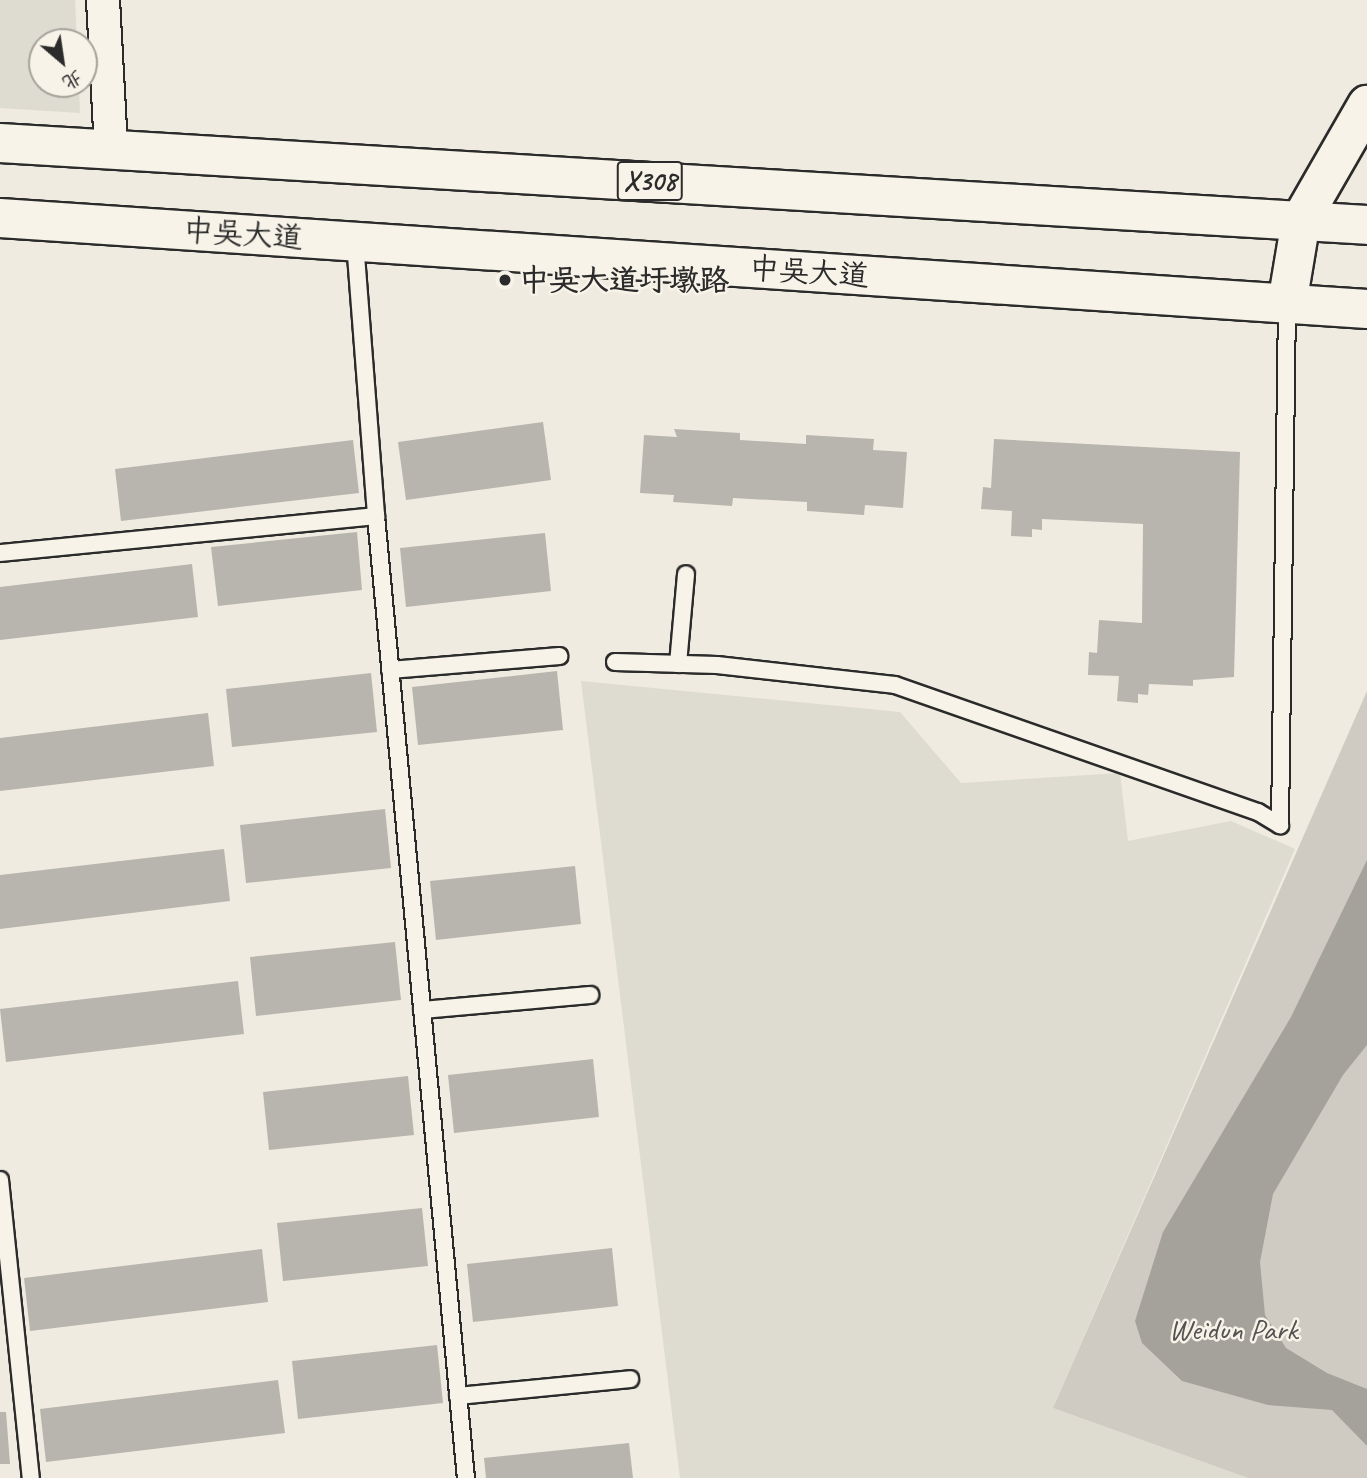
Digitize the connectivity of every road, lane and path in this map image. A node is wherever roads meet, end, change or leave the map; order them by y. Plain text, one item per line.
1 (103, 0) edge
2 (1367, 106) edge
3 (0, 143) edge
4 (111, 150) junction
5 (0, 218) edge
6 (1301, 220) junction
7 (1367, 225) edge
8 (355, 242) junction
9 (1287, 304) junction
10 (1367, 309) edge
11 (376, 516) junction
12 (0, 553) edge
13 (686, 574) dead end
14 (559, 656) dead end
15 (615, 662) dead end
16 (678, 664) junction
17 (390, 670) junction
18 (590, 995) dead end
19 (422, 1010) junction
20 (0, 1187) edge
21 (630, 1379) dead end
22 (458, 1396) junction
23 (31, 1478) edge
24 (466, 1478) edge

1 - 4 street
2 - 6 main road
3 - 4 main road, X308
4 - 6 main road, X308
5 - 8 main road, 中吴大道
6 - 7 main road, X308
6 - 9 main road
8 - 9 main road, 中吴大道
8 - 11 lane
9 - 10 main road, 中吴大道
9 - 16 lane
11 - 12 lane
11 - 17 lane
13 - 16 lane
14 - 17 lane
15 - 16 lane
17 - 19 lane
18 - 19 lane
19 - 22 lane
20 - 23 lane
21 - 22 lane
22 - 24 lane

